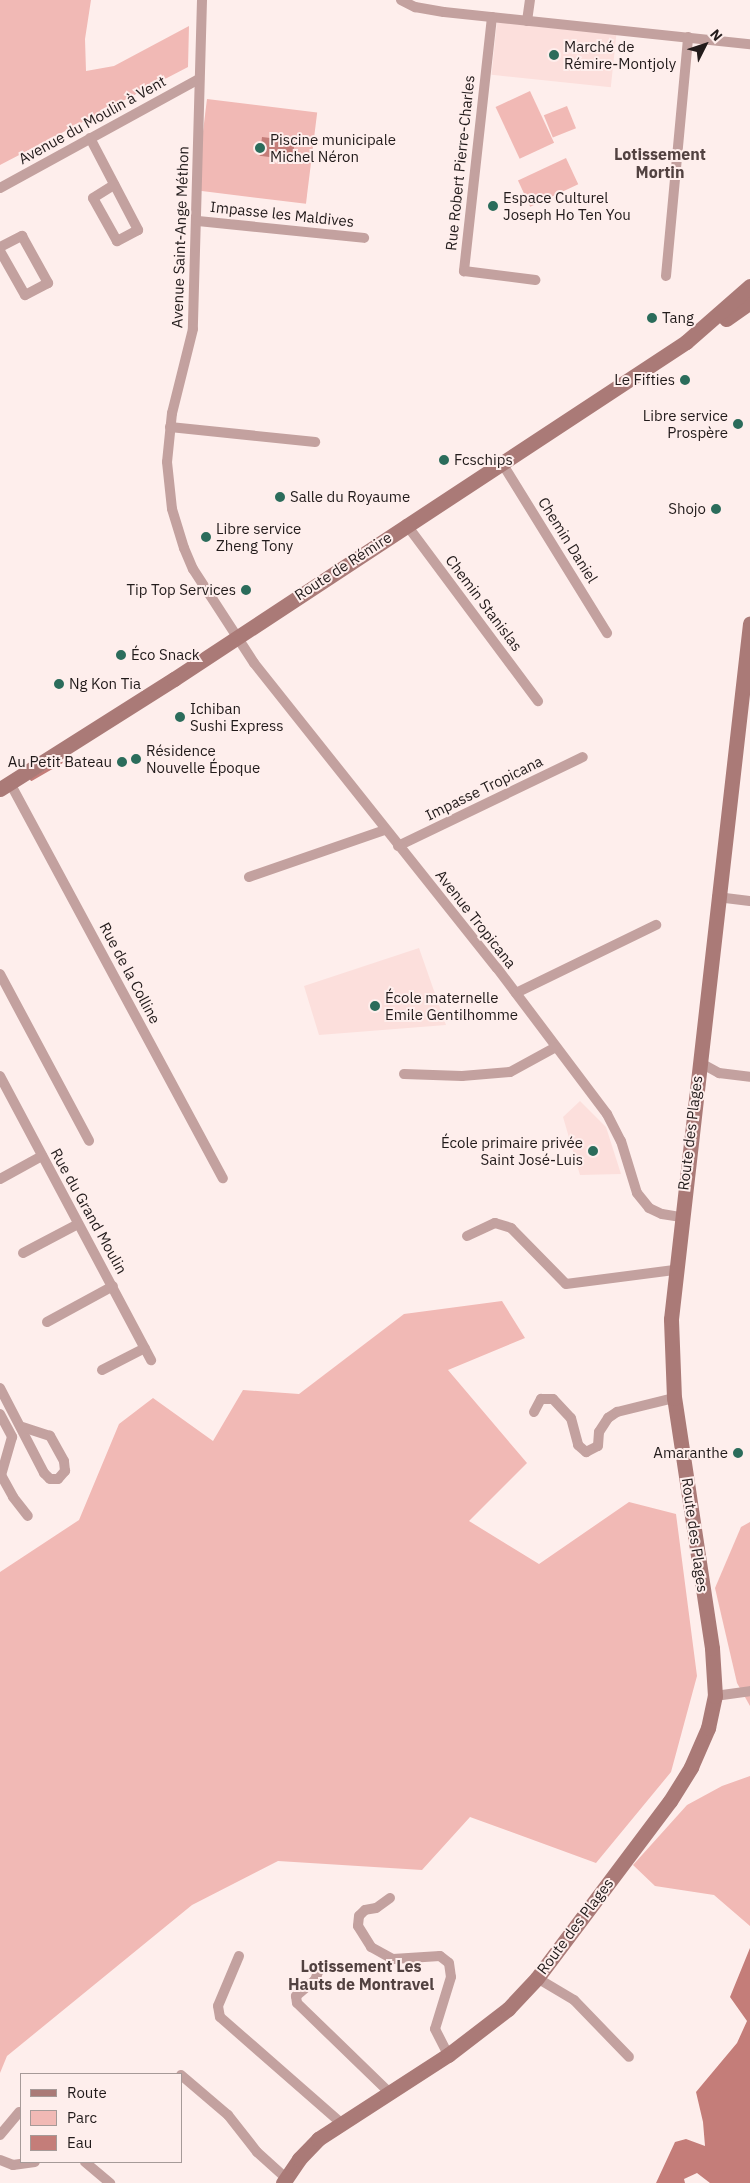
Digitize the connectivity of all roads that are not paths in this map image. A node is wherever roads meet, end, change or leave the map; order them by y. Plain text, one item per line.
1 (202, 0) edge
2 (401, 0) edge
3 (530, 0) edge
4 (492, 16) junction
5 (527, 20) junction
6 (688, 37) junction
7 (750, 44) edge
8 (199, 79) junction
9 (90, 138) junction
10 (114, 184) junction
11 (0, 188) edge
12 (198, 221) junction
13 (364, 238) dead end
14 (0, 249) edge
15 (666, 276) dead end
16 (535, 280) dead end
17 (750, 286) edge
18 (750, 302) edge
19 (686, 342) junction
20 (170, 427) junction
21 (315, 442) dead end
22 (502, 463) junction
23 (406, 524) junction
24 (750, 623) edge
25 (607, 633) dead end
26 (235, 637) junction
27 (538, 701) dead end
28 (745, 705) edge
29 (583, 757) dead end
30 (5, 786) edge
31 (385, 830) junction
32 (398, 846) junction
33 (249, 877) dead end
34 (717, 897) junction
35 (750, 901) edge
36 (656, 925) dead end
37 (0, 974) edge
38 (516, 993) junction
39 (556, 1047) junction
40 (699, 1062) junction
41 (404, 1074) dead end
42 (0, 1076) edge
43 (750, 1077) edge
44 (89, 1141) dead end
45 (42, 1156) junction
46 (223, 1178) dead end
47 (0, 1179) edge
48 (680, 1217) junction
49 (78, 1224) junction
50 (467, 1236) dead end
51 (23, 1253) dead end
52 (674, 1270) junction
53 (113, 1286) junction
54 (47, 1322) dead end
55 (145, 1348) junction
56 (151, 1360) dead end
57 (102, 1370) dead end
58 (0, 1388) edge
59 (674, 1398) junction
60 (534, 1412) dead end
61 (0, 1414) edge
62 (22, 1427) junction
63 (28, 1516) dead end
64 (750, 1691) edge
65 (714, 1696) junction
66 (390, 1898) dead end
67 (238, 1956) dead end
68 (322, 1965) dead end
69 (537, 1978) junction
70 (448, 2055) junction
71 (629, 2057) dead end
72 (182, 2076) edge
73 (390, 2092) junction
74 (18, 2112) dead end
75 (341, 2123) junction
76 (0, 2135) edge
77 (0, 2160) edge
78 (24, 2163) edge
79 (86, 2163) edge
80 (284, 2180) edge
81 (110, 2183) edge

1 - 8 street, Avenue Saint-Ange Méthon
2 - 4 street
3 - 5 street
4 - 5 street
4 - 16 street, Rue Robert Pierre-Charles
5 - 6 street
6 - 7 street
6 - 15 street
8 - 9 street, Avenue du Moulin à Vent
8 - 12 street, Avenue Saint-Ange Méthon
9 - 10 street
9 - 11 street, Avenue du Moulin à Vent
10 - 10 street
12 - 13 street, Impasse les Maldives
12 - 20 street, Avenue Saint-Ange Méthon
14 - 14 street
17 - 19 street, Route de Rémire
18 - 19 street, Route de Rémire
19 - 22 street, Route de Rémire
20 - 21 street
20 - 26 street, Avenue Saint-Ange Méthon
22 - 23 street, Route de Rémire
22 - 25 street, Chemin Daniel
23 - 26 street, Route de Rémire
23 - 27 street, Chemin Stanislas
24 - 28 street, Route des Plages
26 - 30 street, Route de Rémire
26 - 31 street, Avenue Tropicana
28 - 34 street, Route des Plages
29 - 32 street, Impasse Tropicana
30 - 46 street, Rue de la Colline
31 - 32 street, Avenue Tropicana
31 - 33 street
32 - 38 street, Avenue Tropicana
34 - 35 street
34 - 40 street, Route des Plages
36 - 38 street
37 - 44 street
38 - 39 street, Avenue Tropicana
39 - 41 street
39 - 48 street, Avenue Tropicana
40 - 43 street
40 - 48 street, Route des Plages
42 - 45 street, Rue du Grand Moulin
45 - 47 street
45 - 49 street, Rue du Grand Moulin
48 - 52 street, Route des Plages
49 - 51 street
49 - 53 street, Rue du Grand Moulin
50 - 52 street
52 - 59 street, Route des Plages
53 - 54 street
53 - 55 street, Rue du Grand Moulin
55 - 56 street, Rue du Grand Moulin
55 - 57 street
58 - 62 street
59 - 60 street
59 - 65 street, Route des Plages
61 - 63 street
62 - 62 street
64 - 65 street
65 - 69 street, Route des Plages
66 - 70 street
67 - 75 street
68 - 73 street
69 - 70 street, Route des Plages
69 - 71 street
70 - 73 street, Route des Plages
72 - 80 street
73 - 75 street, Route des Plages
74 - 76 street
75 - 80 street, Route des Plages
77 - 78 street
79 - 81 street

